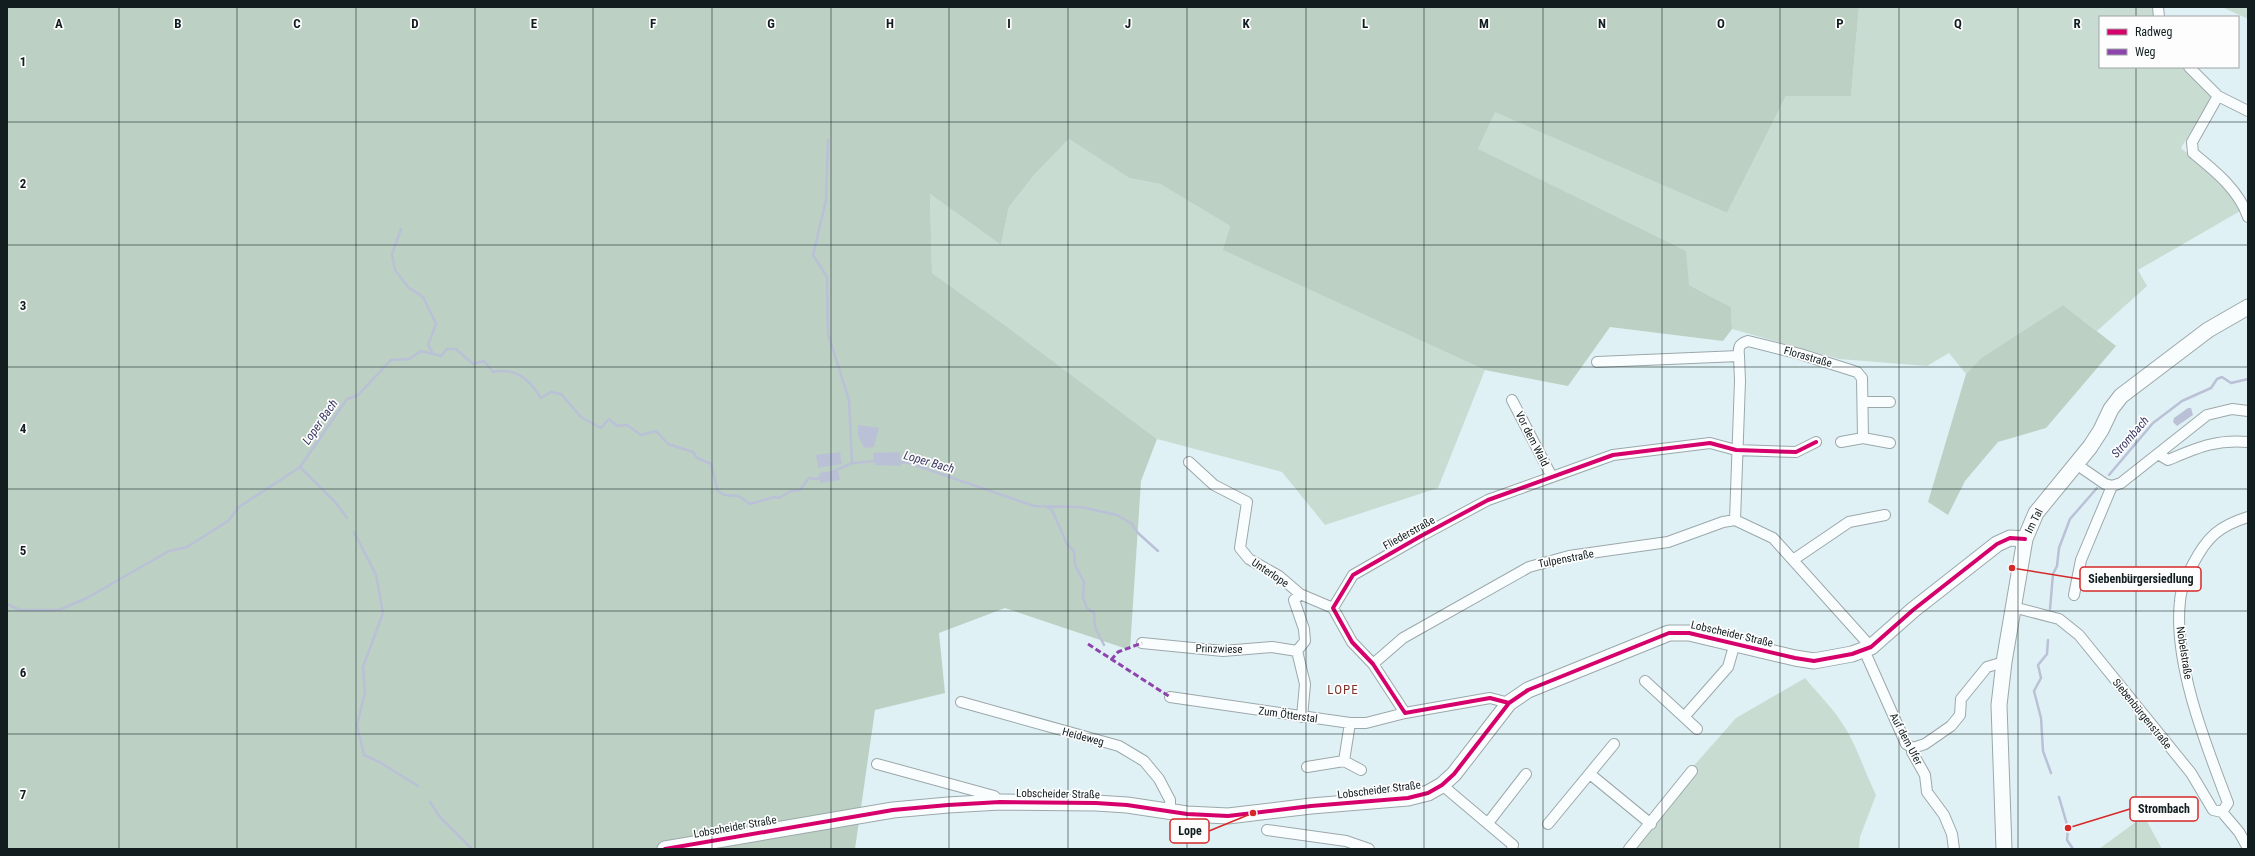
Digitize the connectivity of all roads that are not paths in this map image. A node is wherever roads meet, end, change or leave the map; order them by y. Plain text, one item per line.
1 (2190, 68) edge
2 (2218, 96) junction
3 (2248, 111) edge
4 (2248, 217) edge
5 (2248, 307) edge
6 (1738, 356) junction
7 (1597, 362) dead end
8 (1512, 400) dead end
9 (1863, 402) junction
10 (1890, 402) dead end
11 (2248, 411) edge
12 (1863, 438) junction
13 (1816, 442) dead end
14 (1841, 442) dead end
15 (2248, 442) edge
16 (1890, 443) dead end
17 (1736, 450) junction
18 (2158, 454) junction
19 (1190, 462) dead end
20 (2076, 464) junction
21 (1552, 477) junction
22 (2112, 486) junction
23 (1885, 515) dead end
24 (2248, 517) edge
25 (1735, 520) junction
26 (2025, 539) junction
27 (1793, 560) junction
28 (1300, 594) junction
29 (2074, 595) dead end
30 (2013, 607) junction
31 (1333, 608) junction
32 (1142, 643) dead end
33 (1735, 643) junction
34 (1867, 648) junction
35 (1297, 651) junction
36 (2004, 662) junction
37 (1373, 664) junction
38 (1646, 681) dead end
39 (1170, 697) dead end
40 (961, 702) dead end
41 (1509, 703) junction
42 (1405, 713) junction
43 (1302, 717) junction
44 (1684, 717) junction
45 (1350, 723) junction
46 (1697, 729) dead end
47 (1614, 744) dead end
48 (1913, 748) junction
49 (1344, 761) junction
50 (877, 764) dead end
51 (1307, 767) dead end
52 (1361, 770) dead end
53 (1692, 771) dead end
54 (1526, 774) dead end
55 (1590, 774) junction
56 (1442, 785) junction
57 (1000, 802) junction
58 (1170, 812) junction
59 (2222, 812) junction
60 (1488, 823) junction
61 (1548, 824) dead end
62 (1651, 824) junction
63 (1268, 830) dead end
64 (1514, 848) edge
65 (2248, 848) edge
66 (665, 849) edge
67 (1369, 849) edge
68 (1629, 849) edge
69 (1954, 849) edge
70 (2004, 849) edge

1 - 2 street
2 - 3 street
2 - 4 street
5 - 20 street, Im Tal
6 - 7 street
6 - 9 street, Florastraße
6 - 17 street
8 - 21 street, Vor dem Wald
9 - 10 street
9 - 12 street, Florastraße
11 - 18 street
12 - 14 street
12 - 16 street
13 - 17 street
15 - 18 street
17 - 21 street, Fliederstraße
17 - 25 street
18 - 22 street
19 - 28 street, Unterlope
20 - 22 street
20 - 26 street, Im Tal
21 - 31 street, Fliederstraße
22 - 29 street
23 - 27 street
24 - 59 street, Nobelstraße
25 - 27 street
25 - 37 street, Tulpenstraße
26 - 30 street, Im Tal
26 - 34 street, Lobscheider Straße
27 - 34 street
28 - 31 street, Unterlope
28 - 35 street, Unterlope
30 - 36 street, Im Tal
30 - 59 street, Siebenbürgenstraße
31 - 37 street
32 - 35 street, Prinzwiese
33 - 34 street, Lobscheider Straße
33 - 41 street, Lobscheider Straße
33 - 44 street
34 - 48 street, Auf dem Ufer
35 - 43 street
36 - 48 street
36 - 70 street, Im Tal
37 - 42 street
38 - 44 street
39 - 43 street, Zum Ötterstal
40 - 58 street, Heideweg
41 - 42 street
41 - 56 street, Lobscheider Straße
42 - 45 street, Zum Ötterstal
43 - 45 street, Zum Ötterstal
44 - 46 street
45 - 49 street
47 - 55 street
48 - 69 street, Auf dem Ufer
49 - 51 street
49 - 52 street
50 - 57 street, Lobscheider Straße
53 - 62 street
54 - 60 street
55 - 61 street
55 - 62 street
56 - 58 street, Lobscheider Straße
56 - 60 street
57 - 58 street, Lobscheider Straße
57 - 66 street, Lobscheider Straße
59 - 65 street, Siebenbürgenstraße
60 - 64 street
62 - 68 street
63 - 67 street

